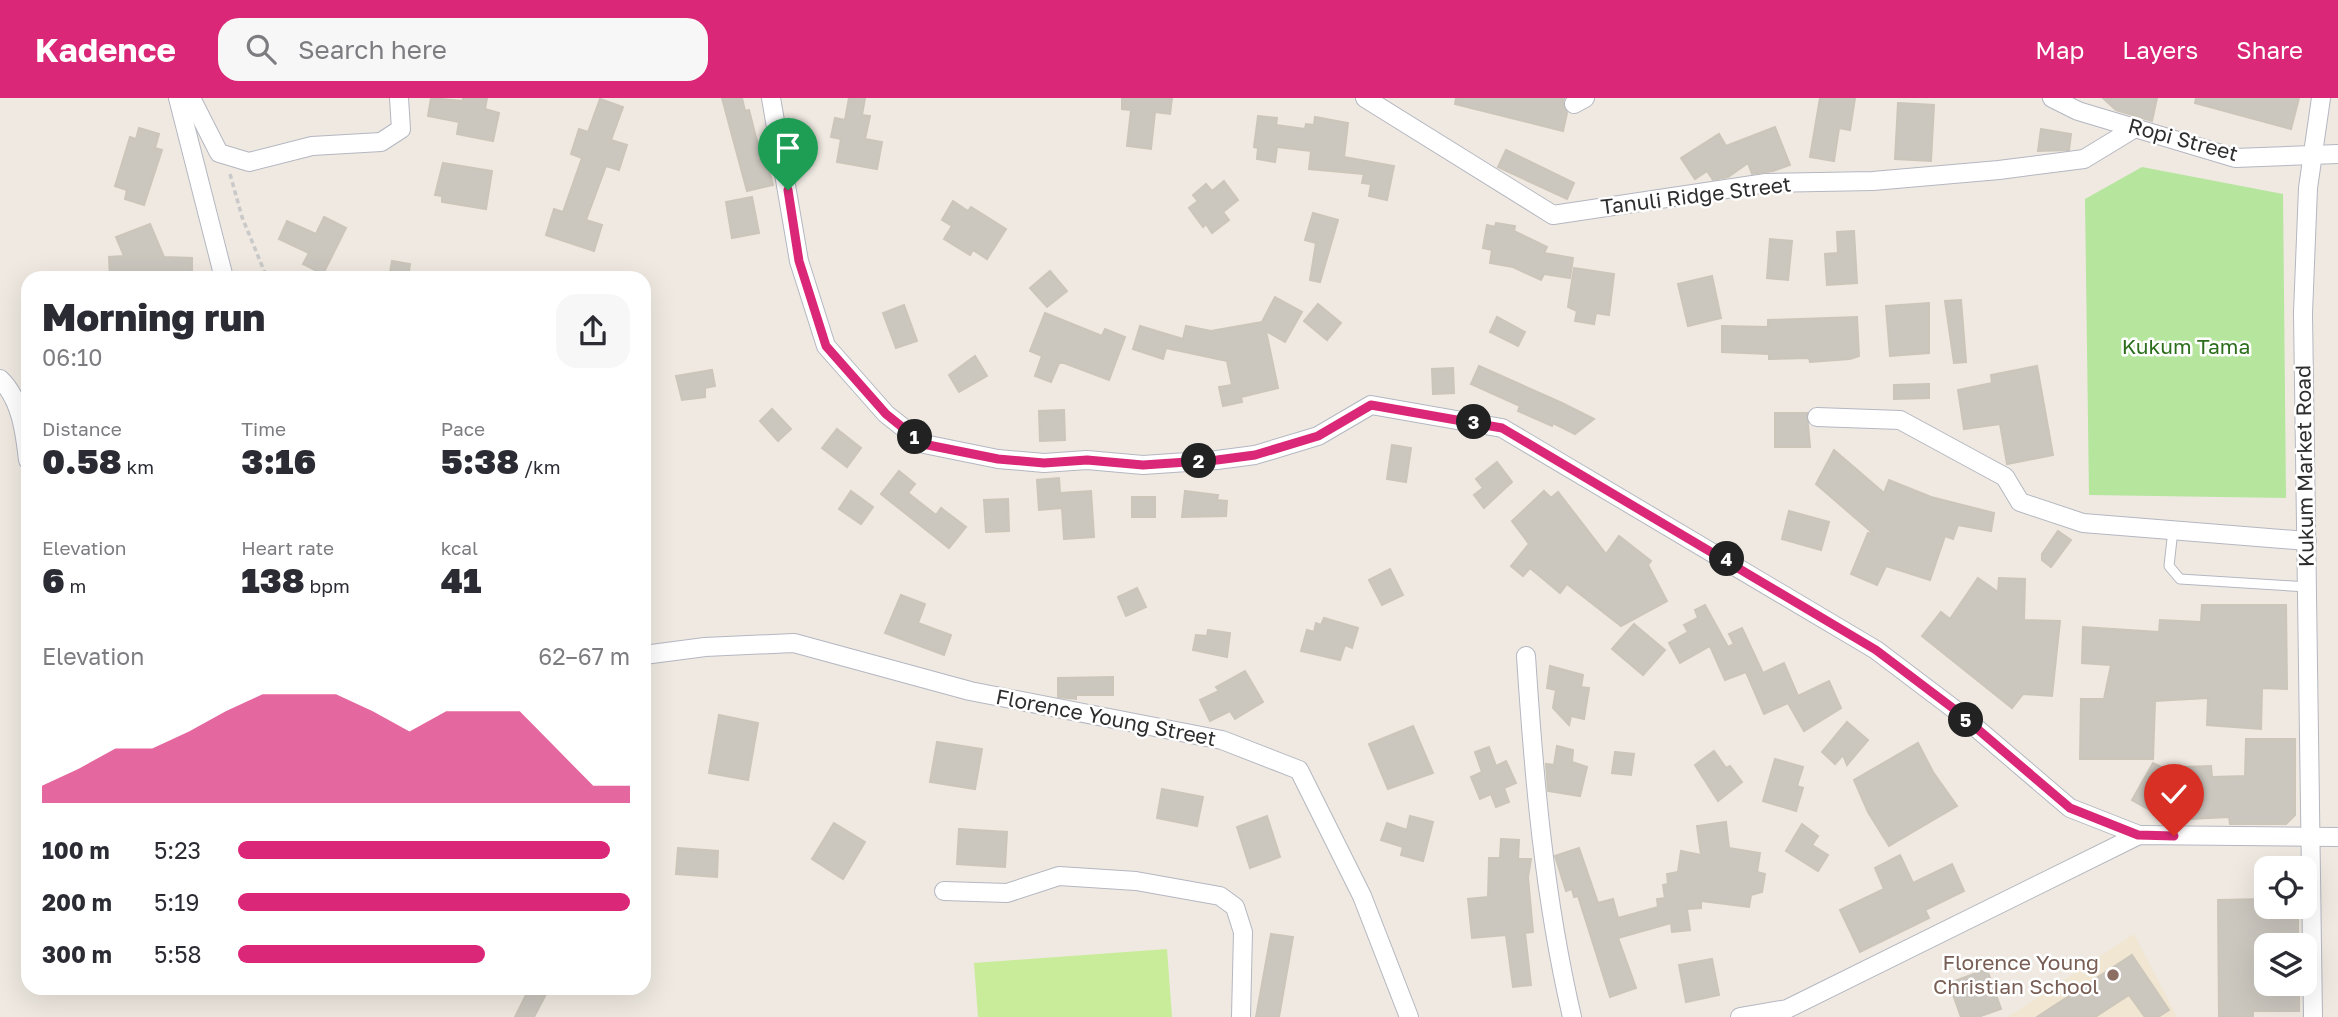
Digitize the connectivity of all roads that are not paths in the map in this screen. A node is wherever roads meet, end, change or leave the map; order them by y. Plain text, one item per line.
1 (178, 98) edge
2 (191, 98) edge
3 (400, 98) edge
4 (771, 98) edge
5 (1365, 98) edge
6 (2052, 98) edge
7 (2321, 98) edge
8 (2076, 103) edge
9 (2135, 128) junction
10 (2315, 154) junction
11 (2338, 154) edge
12 (222, 271) edge
13 (0, 379) edge
14 (1817, 416) dead end
15 (21, 420) edge
16 (2173, 528) junction
17 (2307, 541) junction
18 (2308, 587) junction
19 (651, 654) edge
20 (1526, 656) dead end
21 (2138, 835) junction
22 (2312, 835) junction
23 (2338, 837) edge
24 (944, 891) dead end
25 (1241, 1017) edge
26 (1409, 1017) edge
27 (1572, 1017) edge
28 (1740, 1017) edge
29 (2313, 1017) edge

1 - 12 street
2 - 3 street
4 - 21 street
5 - 9 street, Tanuli Ridge Street
6 - 8 street, Ropi Street
7 - 10 street, Kukum Market Road
8 - 9 street, Ropi Street
9 - 10 street, Ropi Street
10 - 11 street, Ropi Street
10 - 17 street, Kukum Market Road
13 - 15 street
14 - 16 street
16 - 17 street
16 - 18 lane
17 - 18 street, Kukum Market Road
18 - 22 street, Kukum Market Road
19 - 26 street, Florence Young Street
20 - 27 street
21 - 22 street
21 - 28 street
22 - 23 street
22 - 29 street, Kukum Market Road
24 - 25 street

